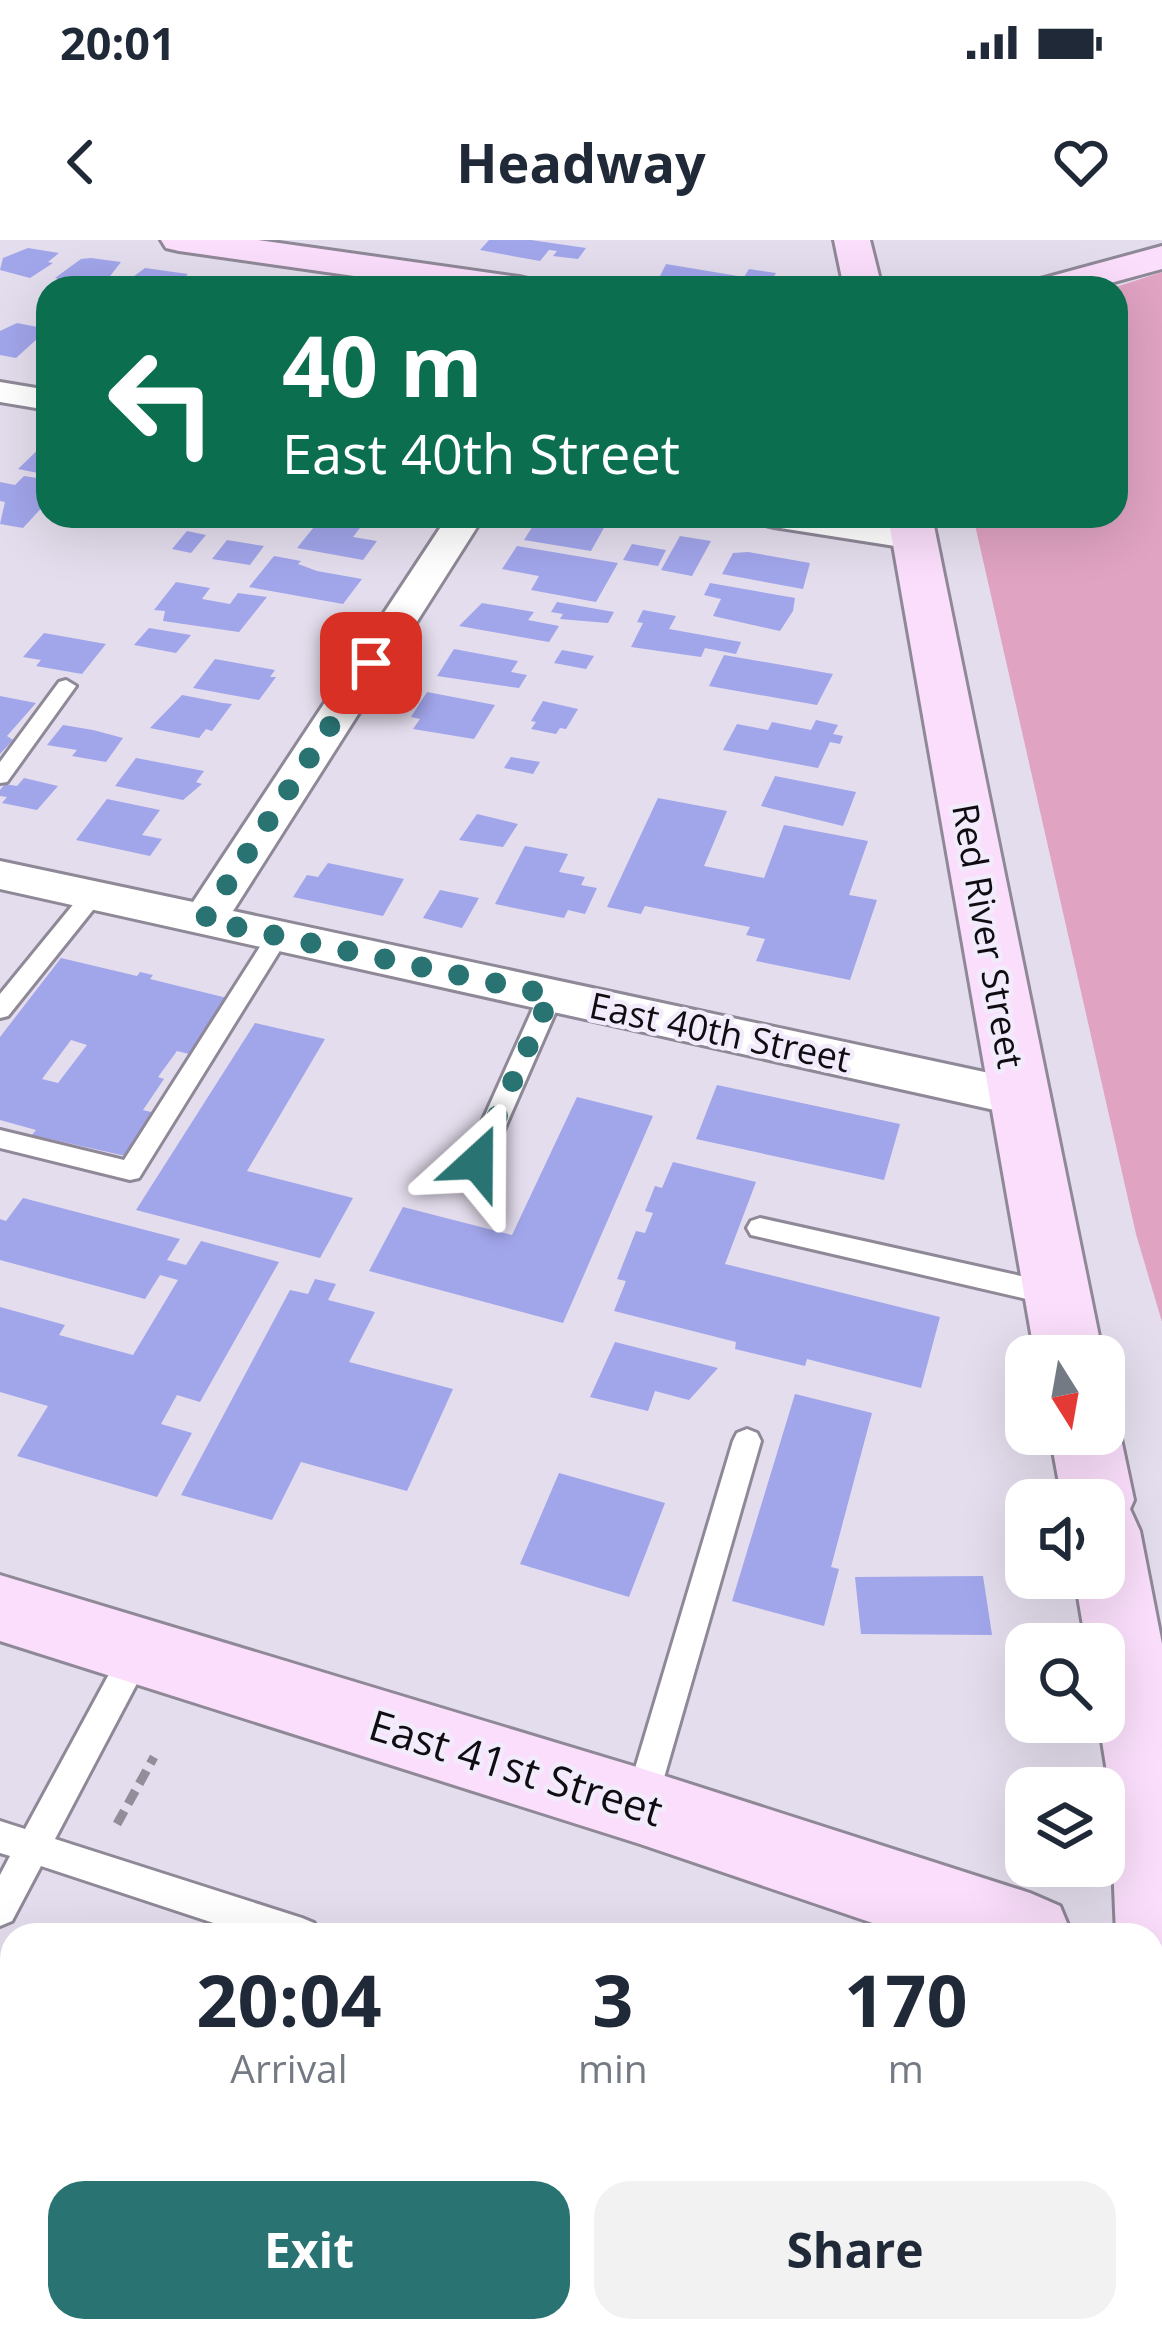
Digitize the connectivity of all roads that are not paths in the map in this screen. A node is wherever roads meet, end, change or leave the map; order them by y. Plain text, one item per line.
1 (179, 240) edge
2 (852, 240) edge
3 (1162, 257) edge
4 (434, 276) edge
5 (860, 276) edge
6 (1093, 276) edge
7 (0, 392) edge
8 (36, 398) edge
9 (458, 528) edge
10 (912, 528) edge
11 (66, 686) dead end
12 (0, 777) edge
13 (0, 875) edge
14 (93, 895) junction
15 (204, 920) junction
16 (278, 936) junction
17 (551, 995) junction
18 (0, 1010) edge
19 (1017, 1096) junction
20 (0, 1139) edge
21 (477, 1162) dead end
22 (760, 1228) dead end
23 (1057, 1295) junction
24 (1065, 1335) edge
25 (747, 1441) dead end
26 (1116, 1599) edge
27 (0, 1608) edge
28 (138, 1651) junction
29 (640, 1806) junction
30 (16, 1843) edge
31 (0, 1909) edge
32 (265, 1923) edge
33 (994, 1923) edge
34 (1156, 1923) edge

1 - 4 main road
2 - 5 main road
3 - 6 main road
7 - 8 street
9 - 15 street
10 - 19 main road, Red River Street
11 - 12 lane
13 - 14 street, East 40th Street
14 - 15 street, East 40th Street
14 - 18 lane
15 - 16 street, East 40th Street
16 - 17 street, East 40th Street
16 - 20 lane
17 - 19 street, East 40th Street
17 - 21 lane
19 - 23 main road, Red River Street
22 - 23 lane
23 - 24 main road, Red River Street
25 - 29 lane
26 - 34 main road
27 - 28 main road, East 41st Street
28 - 29 main road, East 41st Street
28 - 30 lane
29 - 33 main road, East 41st Street
30 - 31 lane
30 - 32 lane

